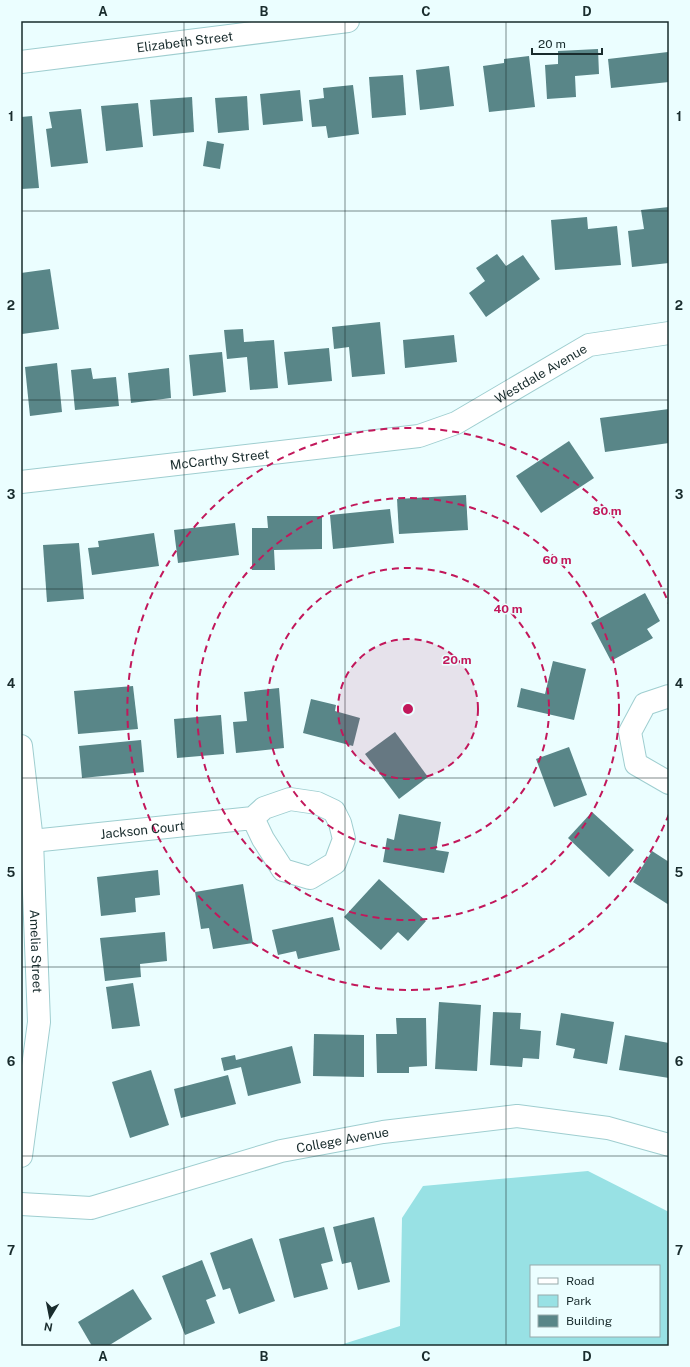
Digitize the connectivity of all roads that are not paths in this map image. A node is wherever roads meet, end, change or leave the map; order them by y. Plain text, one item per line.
1 (348, 21) edge
2 (21, 62) edge
3 (669, 333) edge
4 (419, 436) joint
5 (21, 482) edge
6 (669, 696) edge
7 (21, 746) edge
8 (669, 783) edge
9 (253, 818) dead end
10 (32, 841) junction
11 (669, 1144) edge
12 (21, 1156) edge
13 (21, 1204) edge

1 - 2 street, Elizabeth Street
3 - 4 street, Westdale Avenue
4 - 5 street, McCarthy Street
6 - 8 street
7 - 10 street, Amelia Street
9 - 10 street, Jackson Court
10 - 12 street, Amelia Street
11 - 13 street, College Avenue

